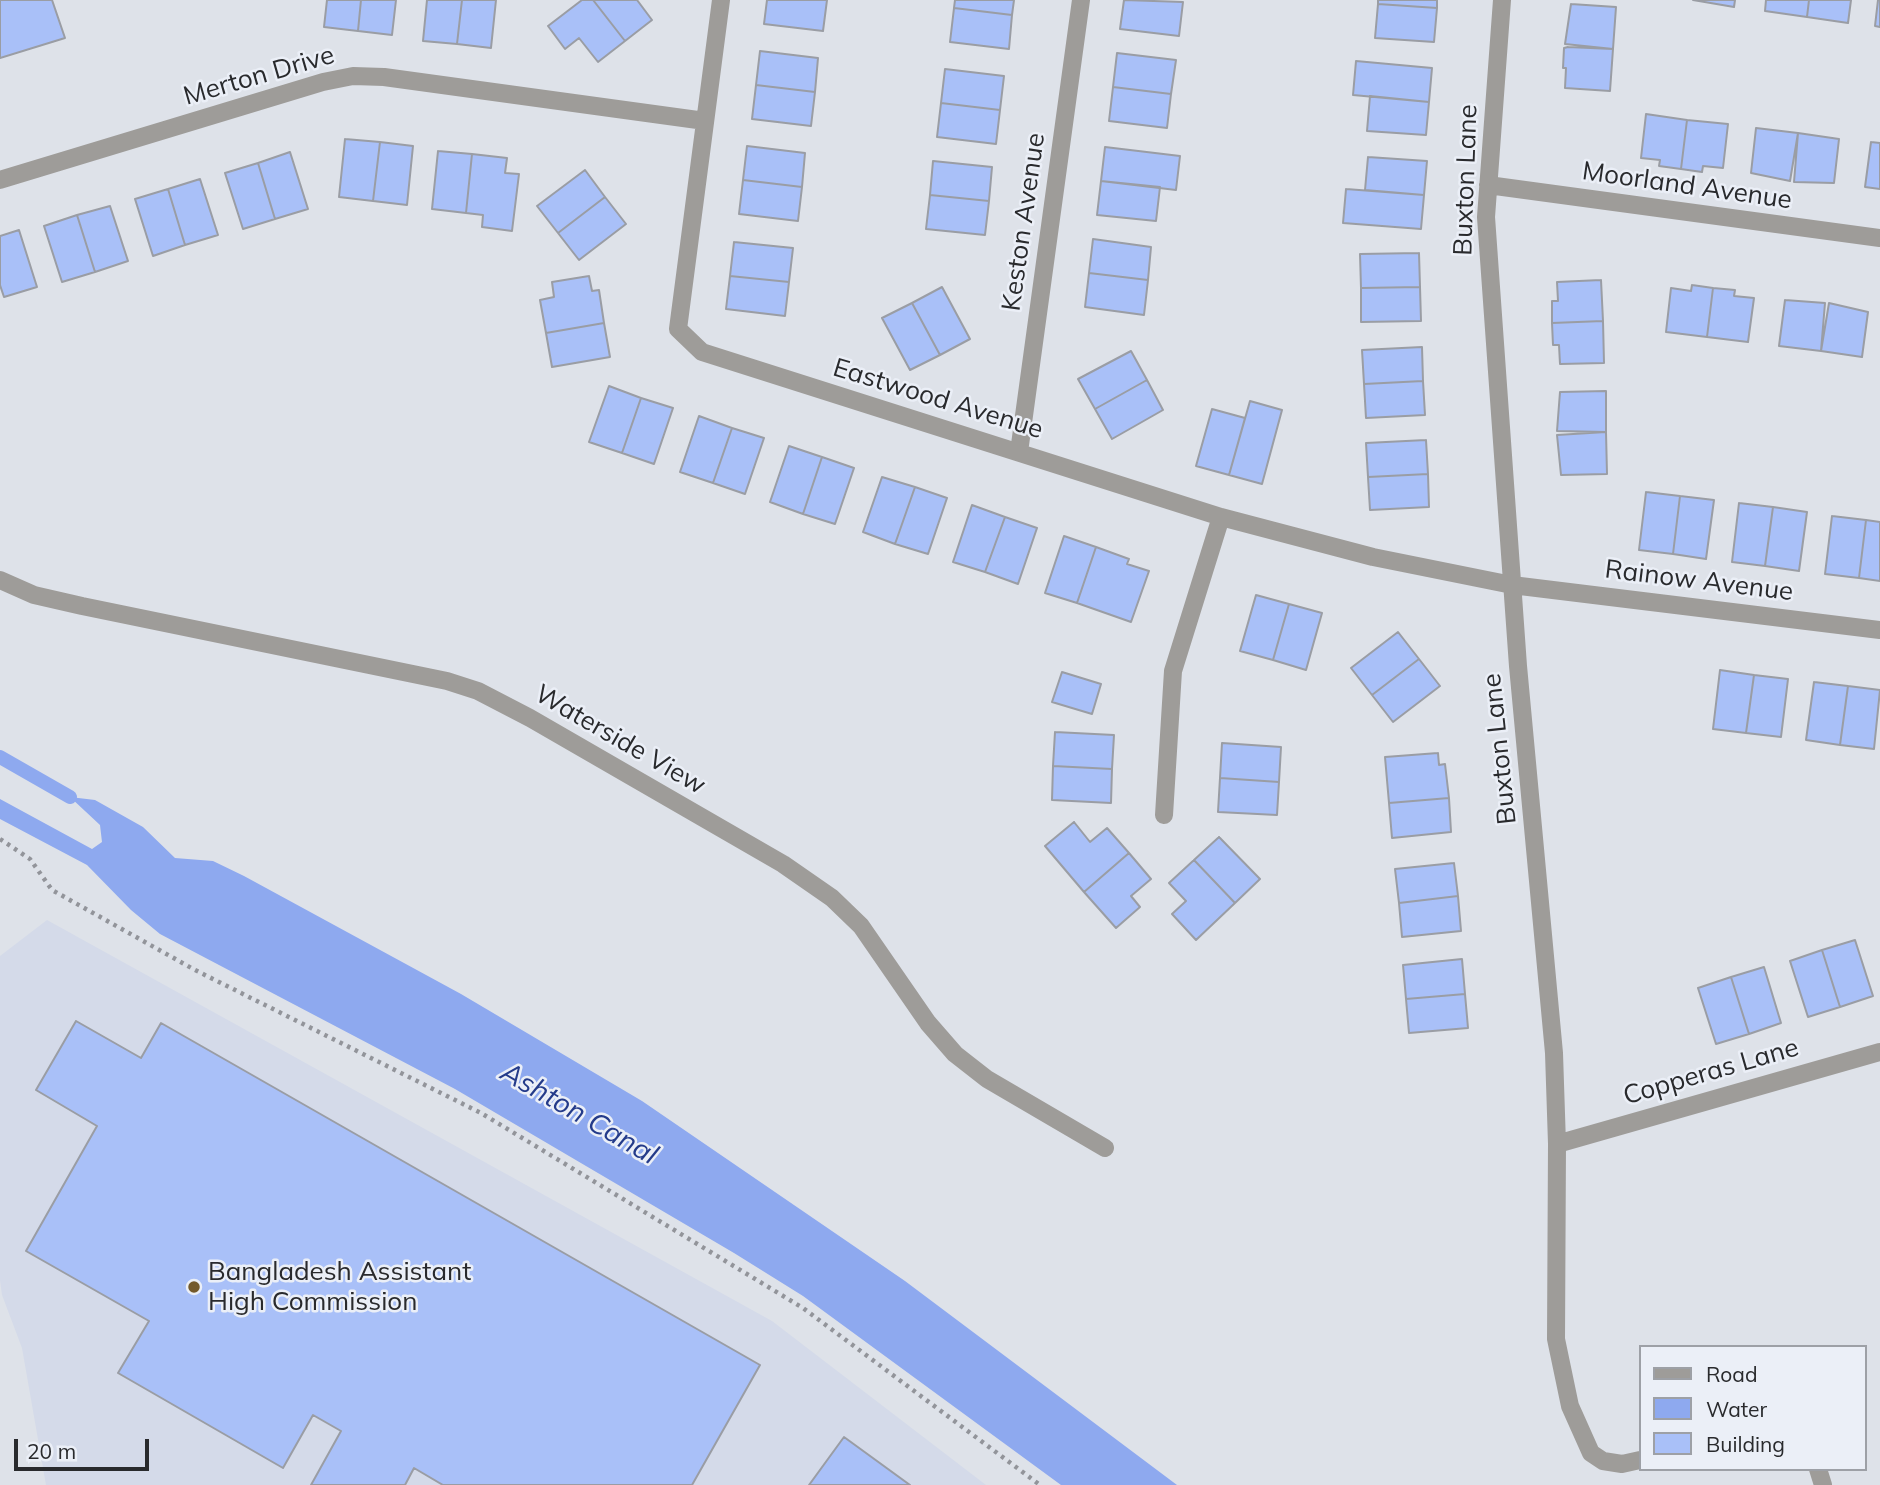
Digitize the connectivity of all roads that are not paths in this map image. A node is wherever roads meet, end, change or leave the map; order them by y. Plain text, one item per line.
1 (722, 0) edge
2 (1081, 0) edge
3 (1502, 0) edge
4 (705, 121) junction
5 (0, 180) edge
6 (1488, 185) junction
7 (1880, 238) edge
8 (1019, 452) junction
9 (1221, 517) junction
10 (0, 580) edge
11 (1512, 585) junction
12 (1880, 630) edge
13 (1164, 816) dead end
14 (1880, 1052) edge
15 (1557, 1144) junction
16 (1105, 1147) dead end
17 (1638, 1460) edge

1 - 4 street, Eastwood Avenue
2 - 8 street, Keston Avenue
3 - 6 street, Buxton Lane
4 - 5 street, Merton Drive
4 - 8 street, Eastwood Avenue
6 - 7 street, Moorland Avenue
6 - 11 street, Buxton Lane
8 - 9 street, Eastwood Avenue
9 - 11 street, Eastwood Avenue
9 - 13 street
10 - 16 street, Waterside View
11 - 12 street, Rainow Avenue
11 - 15 street, Buxton Lane
14 - 15 street, Copperas Lane
15 - 17 street, Buxton Lane

